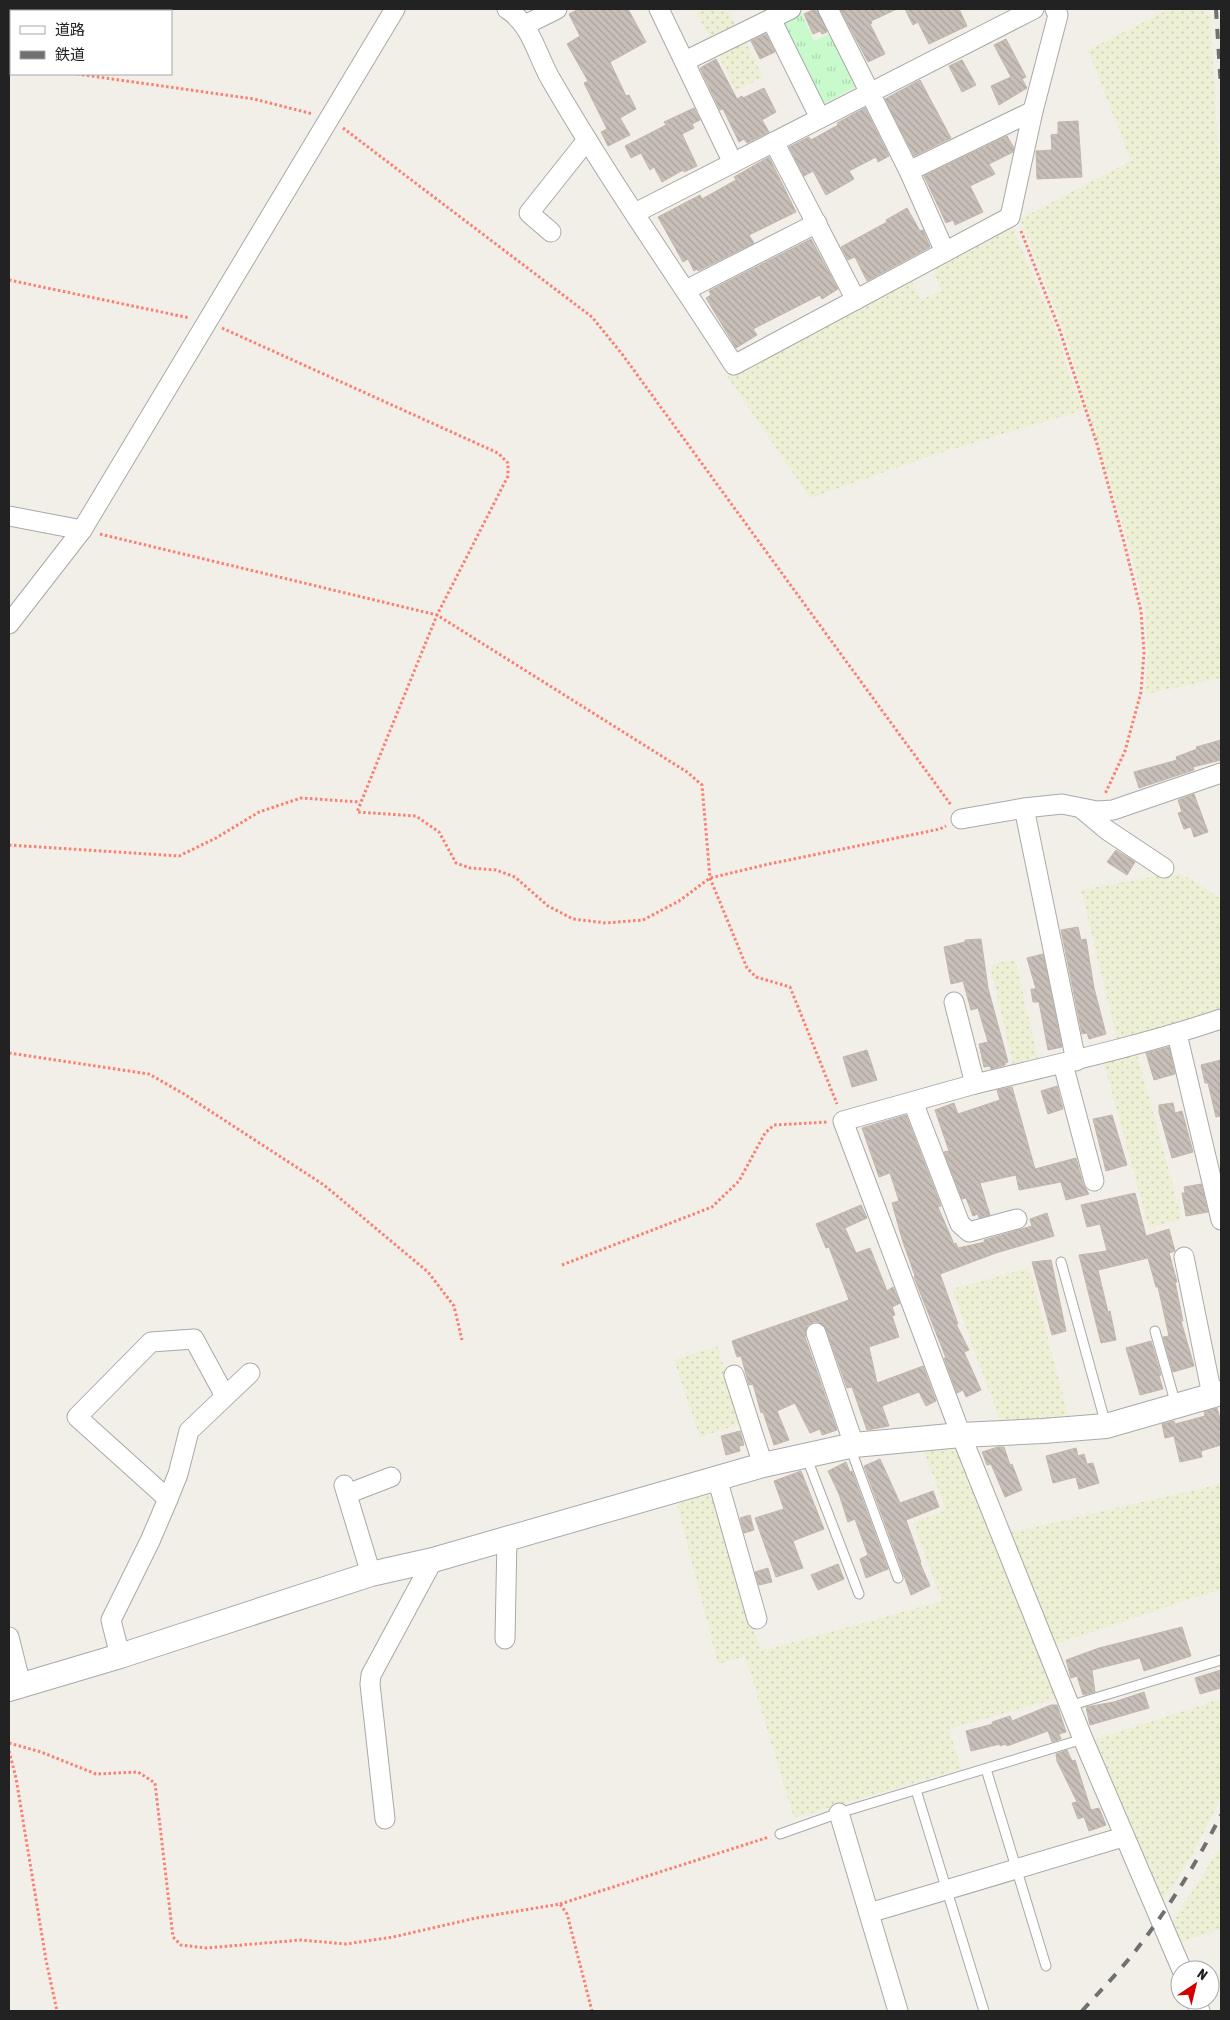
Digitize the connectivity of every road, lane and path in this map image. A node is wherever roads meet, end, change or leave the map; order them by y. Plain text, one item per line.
1 (394, 9) edge
2 (507, 9) edge
3 (557, 9) edge
4 (659, 9) edge
5 (791, 9) edge
6 (828, 9) edge
7 (1034, 9) edge
8 (1062, 11) edge
9 (771, 19) junction
10 (525, 25) junction
11 (685, 61) junction
12 (84, 75) edge
13 (870, 93) junction
14 (1033, 111) junction
15 (329, 118) junction
16 (820, 118) junction
17 (587, 140) junction
18 (774, 142) junction
19 (733, 163) junction
20 (909, 171) junction
21 (635, 213) junction
22 (1010, 217) junction
23 (817, 223) junction
24 (551, 232) dead end
25 (945, 252) junction
26 (9, 280) edge
27 (686, 290) junction
28 (856, 300) junction
29 (207, 322) junction
30 (9, 516) edge
31 (82, 530) junction
32 (437, 615) junction
33 (9, 624) edge
34 (1221, 774) edge
35 (360, 802) junction
36 (1024, 808) junction
37 (1089, 810) junction
38 (961, 819) junction
39 (9, 845) edge
40 (1164, 868) dead end
41 (710, 878) junction
42 (954, 1002) dead end
43 (1221, 1019) edge
44 (1177, 1034) junction
45 (9, 1053) edge
46 (1069, 1063) junction
47 (975, 1084) junction
48 (913, 1102) junction
49 (843, 1121) junction
50 (1094, 1181) dead end
51 (1017, 1219) dead end
52 (1221, 1220) edge
53 (1184, 1257) dead end
54 (1060, 1262) dead end
55 (562, 1265) dead end
56 (1155, 1331) dead end
57 (816, 1333) dead end
58 (462, 1340) dead end
59 (250, 1372) dead end
60 (734, 1375) dead end
61 (1217, 1394) edge
62 (225, 1396) junction
63 (1176, 1405) junction
64 (1106, 1426) junction
65 (961, 1435) junction
66 (852, 1446) junction
67 (806, 1455) junction
68 (763, 1465) junction
69 (391, 1477) dead end
70 (717, 1478) junction
71 (168, 1499) junction
72 (507, 1538) junction
73 (433, 1560) junction
74 (371, 1574) junction
75 (898, 1578) dead end
76 (858, 1594) dead end
77 (757, 1619) dead end
78 (9, 1638) edge
79 (505, 1639) dead end
80 (120, 1656) junction
81 (1221, 1660) edge
82 (15, 1687) edge
83 (1069, 1706) junction
84 (1083, 1740) junction
85 (9, 1743) edge
86 (9, 1751) edge
87 (986, 1769) junction
88 (916, 1790) junction
89 (839, 1814) junction
90 (385, 1819) dead end
91 (780, 1834) joint
92 (1123, 1837) junction
93 (1017, 1869) junction
94 (947, 1890) junction
95 (560, 1904) junction
96 (869, 1913) junction
97 (1178, 1960) edge
98 (1046, 1966) dead end
99 (58, 2011) edge
100 (592, 2011) edge
101 (898, 2011) edge
102 (984, 2011) edge

1 - 15 street
2 - 10 street
3 - 10 street
4 - 11 street
5 - 9 street
6 - 13 street
7 - 13 street
8 - 14 street
9 - 11 street
9 - 16 street
10 - 17 street
11 - 19 street
12 - 15 path
13 - 16 street
13 - 20 street
14 - 20 street
14 - 22 street
15 - 29 street
15 - 38 path
16 - 18 street
17 - 21 street
17 - 24 street
18 - 19 street
18 - 23 street
19 - 21 street
20 - 25 street
21 - 27 street
22 - 25 street
22 - 37 path
23 - 27 street
23 - 28 street
25 - 28 street
26 - 29 path
27 - 28 street
29 - 31 street
29 - 32 path
30 - 31 street
31 - 32 path
31 - 33 street
32 - 35 path
32 - 41 path
34 - 37 street
35 - 39 path
35 - 41 path
36 - 37 street
36 - 38 street
36 - 46 street
37 - 40 street
38 - 41 path
41 - 49 path
42 - 47 street
43 - 44 street
44 - 46 street
44 - 52 street
45 - 58 path
46 - 47 street
46 - 50 street
47 - 48 street
48 - 49 street
48 - 51 street
49 - 55 path
49 - 65 street
53 - 61 street
54 - 64 lane
56 - 63 lane
57 - 66 street
59 - 62 street
60 - 68 street
61 - 63 street
62 - 71 street
62 - 71 street
63 - 64 street
64 - 65 street
65 - 66 street
65 - 83 street
66 - 67 street
66 - 75 lane
67 - 68 street
67 - 76 lane
68 - 70 street
69 - 74 street
70 - 72 street
70 - 77 street
71 - 80 street
72 - 73 street
72 - 79 street
73 - 74 street
73 - 90 street
74 - 80 street
78 - 82 street
80 - 82 street
81 - 83 lane
83 - 84 street
84 - 87 lane
84 - 92 street
85 - 95 path
86 - 99 path
87 - 88 lane
87 - 93 lane
88 - 89 lane
88 - 94 lane
89 - 91 lane
89 - 96 street
91 - 95 path
92 - 93 street
92 - 97 street
93 - 94 street
93 - 98 lane
94 - 96 street
94 - 102 lane
95 - 100 path
96 - 101 street

